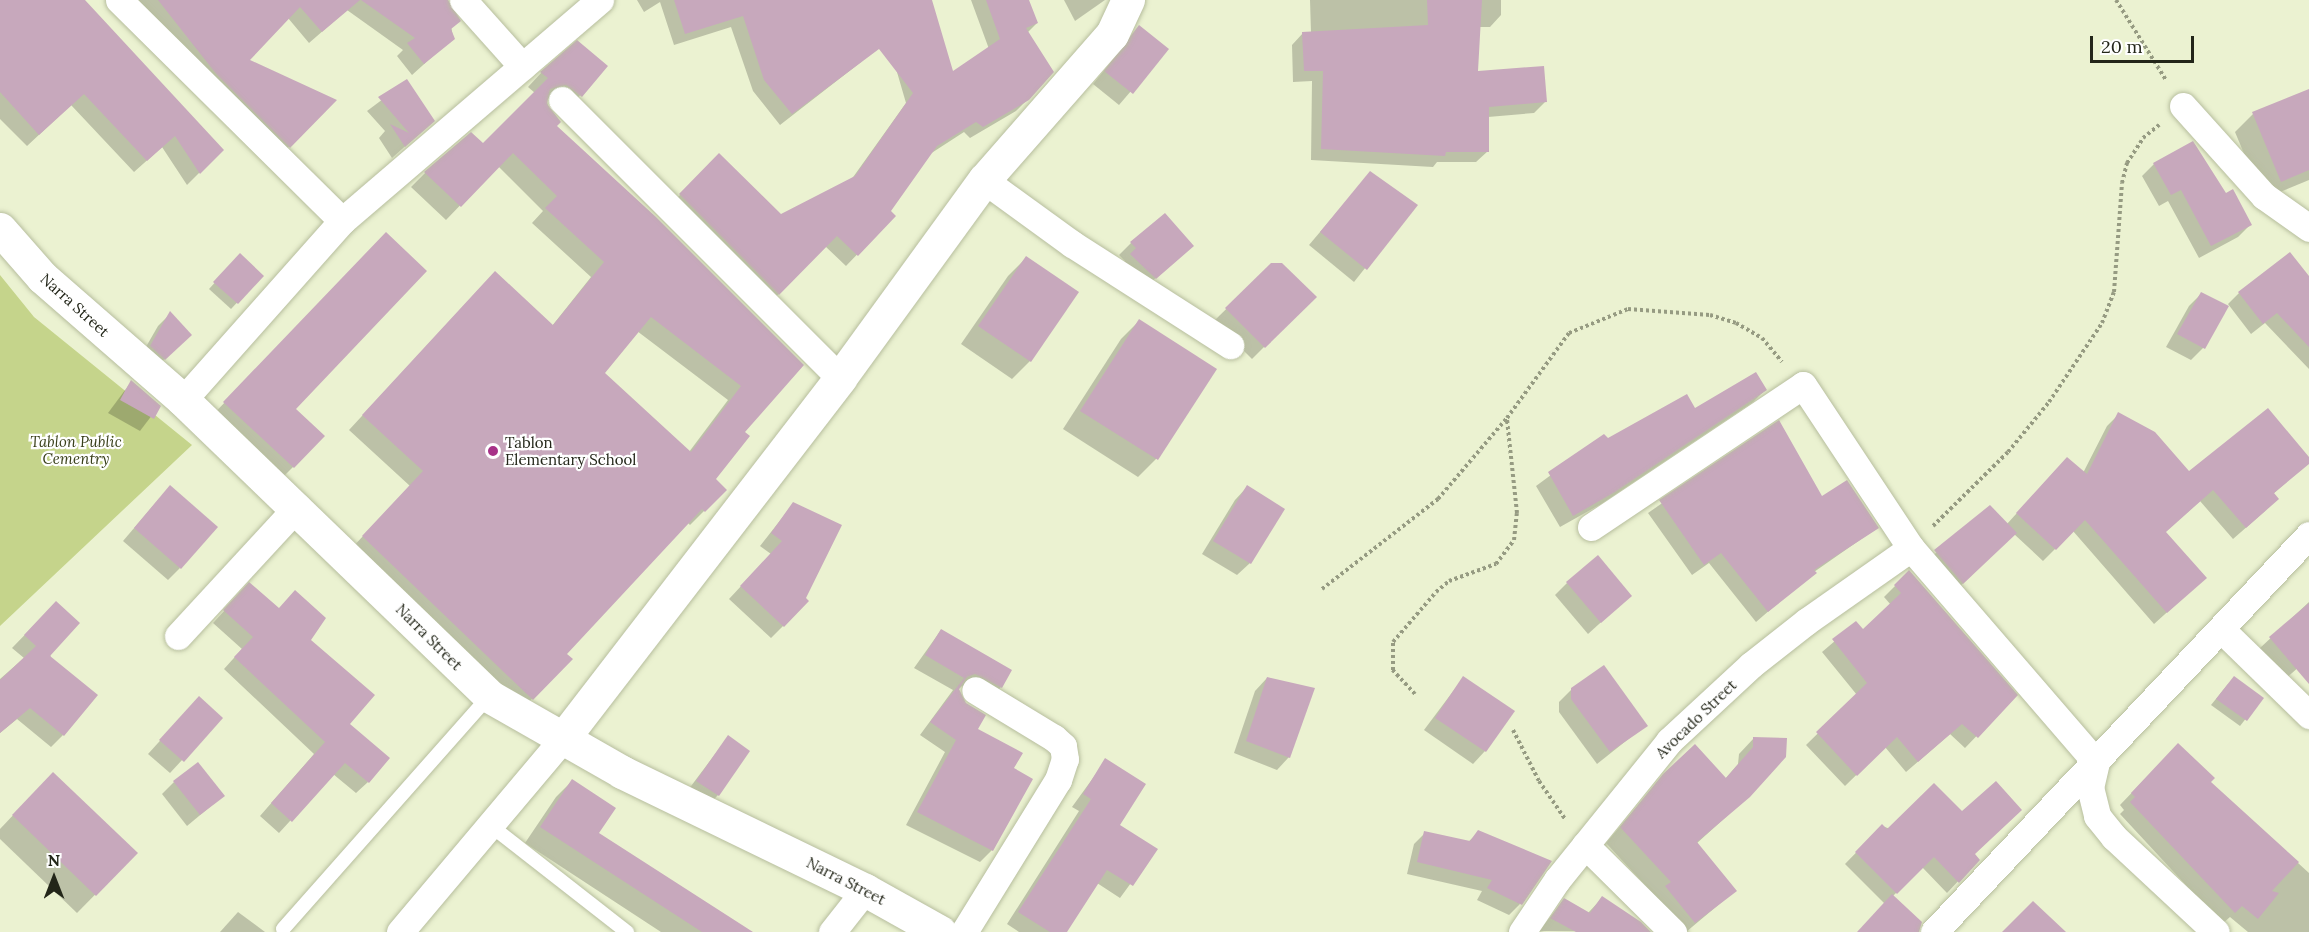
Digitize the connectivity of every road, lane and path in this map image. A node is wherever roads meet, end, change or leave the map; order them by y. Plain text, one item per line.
1 (119, 0) edge
2 (463, 0) edge
3 (600, 0) edge
4 (1128, 0) edge
5 (2116, 0) edge
6 (522, 66) junction
7 (562, 100) dead end
8 (2182, 106) junction
9 (984, 180) junction
10 (342, 221) junction
11 (2309, 228) edge
12 (0, 229) edge
13 (1230, 345) dead end
14 (840, 378) junction
15 (1803, 385) junction
16 (183, 400) junction
17 (1507, 418) junction
18 (297, 507) junction
19 (1591, 526) dead end
20 (2309, 535) edge
21 (1911, 548) junction
22 (1322, 589) dead end
23 (2222, 630) junction
24 (178, 636) dead end
25 (975, 690) dead end
26 (1415, 694) dead end
27 (489, 696) junction
28 (2309, 715) edge
29 (1513, 730) dead end
30 (564, 737) junction
31 (2096, 762) junction
32 (490, 825) junction
33 (1585, 845) junction
34 (865, 890) junction
35 (282, 929) dead end
36 (400, 932) edge
37 (627, 932) edge
38 (832, 932) edge
39 (940, 932) edge
40 (964, 932) edge
41 (1522, 932) edge
42 (1673, 932) edge
43 (1934, 932) edge
44 (2216, 932) edge

1 - 10 street
2 - 6 street
3 - 6 street
4 - 9 street
5 - 8 path
6 - 10 street
7 - 14 street
8 - 11 street
8 - 21 path
9 - 13 street
9 - 14 street
10 - 16 street
12 - 16 street, Narra Street
14 - 30 street
15 - 17 path
15 - 19 street
15 - 21 street
16 - 18 street, Narra Street
17 - 22 path
17 - 26 path
18 - 24 street
18 - 27 street, Narra Street
20 - 23 street
21 - 31 street
21 - 33 street, Avocado Street
23 - 28 street
23 - 31 street
25 - 40 street
27 - 30 street, Narra Street
27 - 35 lane
29 - 33 path
30 - 32 street
30 - 34 street, Narra Street
31 - 43 street
31 - 44 street
32 - 36 street
32 - 37 lane
33 - 41 street, Avocado Street
33 - 42 street
34 - 38 street
34 - 39 street, Narra Street

